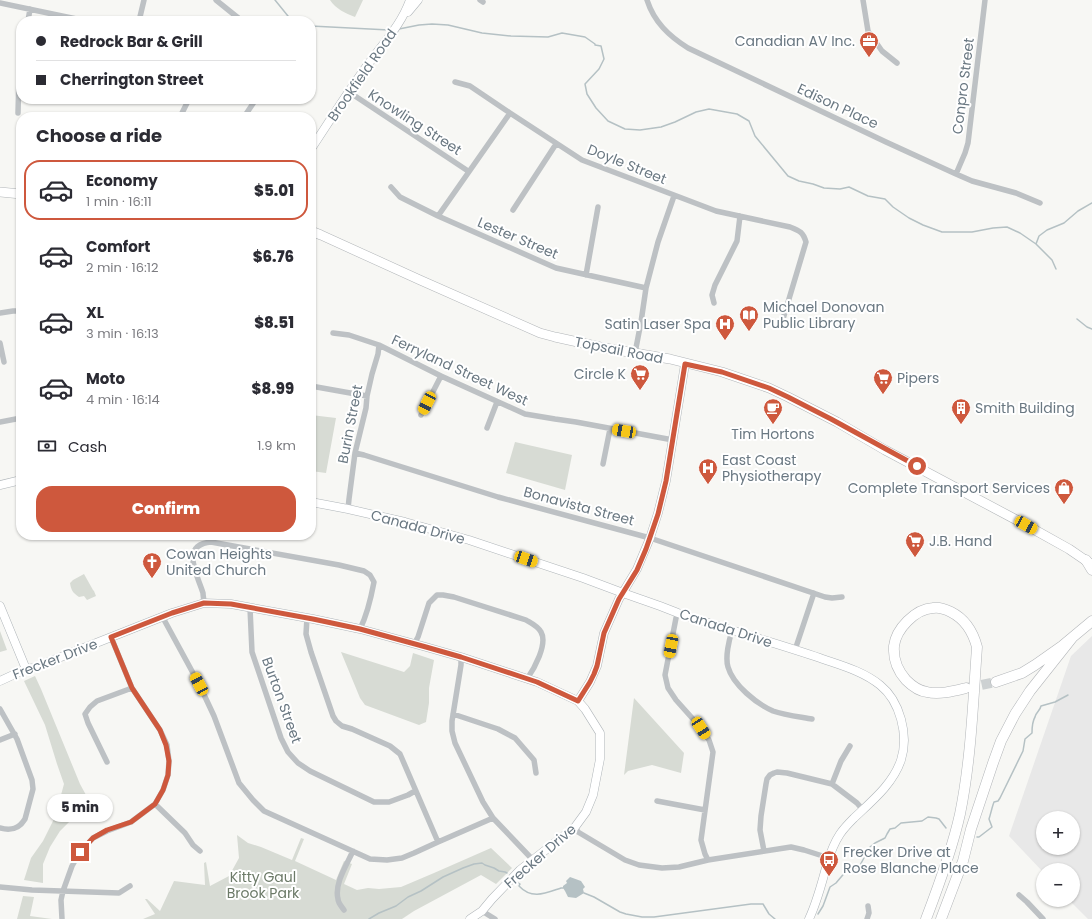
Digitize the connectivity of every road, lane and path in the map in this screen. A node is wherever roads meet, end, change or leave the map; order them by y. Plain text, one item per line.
1 (144, 0) edge
2 (216, 0) edge
3 (403, 0) edge
4 (410, 0) edge
5 (418, 0) edge
6 (647, 0) edge
7 (862, 0) edge
8 (985, 0) edge
9 (0, 3) edge
10 (30, 9) junction
11 (29, 16) edge
12 (62, 16) edge
13 (140, 16) edge
14 (236, 16) edge
15 (403, 17) junction
16 (897, 63) dead end
17 (456, 82) dead end
18 (349, 92) junction
19 (510, 114) junction
20 (316, 142) edge
21 (556, 144) junction
22 (468, 171) junction
23 (956, 174) junction
24 (390, 187) dead end
25 (0, 192) edge
26 (16, 194) edge
27 (674, 196) junction
28 (1040, 203) dead end
29 (598, 207) dead end
30 (513, 210) dead end
31 (438, 216) junction
32 (740, 216) junction
33 (316, 233) edge
34 (586, 275) junction
35 (646, 288) junction
36 (714, 303) dead end
37 (16, 311) edge
38 (0, 313) edge
39 (783, 319) dead end
40 (333, 333) dead end
41 (0, 343) edge
42 (379, 345) junction
43 (635, 353) junction
44 (4, 362) dead end
45 (685, 364) junction
46 (441, 376) junction
47 (316, 387) edge
48 (367, 396) junction
49 (497, 402) junction
50 (421, 415) dead end
51 (16, 419) edge
52 (0, 422) edge
53 (487, 428) dead end
54 (610, 429) junction
55 (673, 440) junction
56 (356, 453) junction
57 (604, 464) dead end
58 (16, 481) edge
59 (0, 485) edge
60 (316, 503) edge
61 (348, 509) junction
62 (650, 538) junction
63 (1089, 562) edge
64 (1092, 570) edge
65 (623, 593) junction
66 (814, 593) junction
67 (842, 597) dead end
68 (204, 603) junction
69 (0, 606) edge
70 (250, 608) junction
71 (678, 613) junction
72 (162, 616) junction
73 (307, 618) junction
74 (1092, 621) edge
75 (360, 629) junction
76 (732, 631) junction
77 (111, 637) junction
78 (1072, 638) junction
79 (414, 644) junction
80 (795, 650) junction
81 (461, 657) junction
82 (26, 670) junction
83 (527, 679) junction
84 (0, 681) edge
85 (996, 682) tunnel mouth
86 (132, 688) junction
87 (966, 688) tunnel mouth
88 (578, 701) junction
89 (0, 708) edge
90 (453, 714) junction
91 (812, 719) dead end
92 (15, 734) junction
93 (0, 740) edge
94 (850, 746) dead end
95 (107, 762) dead end
96 (536, 772) dead end
97 (832, 784) junction
98 (415, 791) junction
99 (657, 801) dead end
100 (155, 804) junction
101 (705, 810) junction
102 (863, 810) junction
103 (493, 818) junction
104 (575, 827) junction
105 (0, 828) edge
106 (438, 842) junction
107 (200, 851) dead end
108 (353, 851) junction
109 (764, 851) junction
110 (829, 858) junction
111 (533, 860) junction
112 (708, 860) junction
113 (0, 886) edge
114 (130, 886) dead end
115 (63, 891) junction
116 (1019, 895) dead end
117 (868, 906) dead end
118 (344, 910) dead end
119 (482, 911) junction
120 (812, 918) edge
121 (62, 919) edge
122 (470, 919) edge
123 (495, 919) edge
124 (867, 919) edge
125 (926, 919) edge
126 (941, 919) edge
127 (1044, 919) edge

1 - 13 street
2 - 14 street
3 - 15 street
4 - 15 street, Brookfield Road
5 - 15 street
6 - 23 street, Edison Place
7 - 16 street
8 - 23 street, Conpro Street
9 - 10 street
10 - 11 street
10 - 12 street
15 - 18 street, Brookfield Road
17 - 19 street, Doyle Street
18 - 20 street, Brookfield Road
18 - 22 street, Knowling Street
19 - 21 street, Doyle Street
19 - 22 street
21 - 27 street, Doyle Street
21 - 30 street
22 - 31 street
23 - 28 street, Edison Place
24 - 31 street, Lester Street
25 - 26 main road
27 - 32 street, Doyle Street
27 - 35 street
29 - 34 street
31 - 34 street, Lester Street
32 - 36 street
32 - 39 street, Doyle Street
33 - 43 main road, Topsail Road
34 - 35 street, Lester Street
35 - 43 street
37 - 38 street
40 - 42 street, Ferryland Street West
41 - 44 street
42 - 46 street, Ferryland Street West
42 - 48 street, Burin Street
43 - 45 main road, Topsail Road
45 - 55 street
45 - 63 main road, Topsail Road
46 - 49 street, Ferryland Street West
46 - 50 street
47 - 48 street
48 - 56 street, Burin Street
49 - 53 street
49 - 54 street, Ferryland Street West
51 - 52 street
54 - 55 street, Ferryland Street West
54 - 57 street
55 - 62 street
56 - 61 street, Burin Street
56 - 62 street, Bonavista Street
58 - 59 street
60 - 61 street, Canada Drive
61 - 65 street, Canada Drive
62 - 65 street
62 - 66 street, Bonavista Street
63 - 64 highway
65 - 71 street, Canada Drive
65 - 88 street
66 - 67 street, Bonavista Street
66 - 80 street
68 - 70 street, Frecker Drive
68 - 72 street, Frecker Drive
68 - 75 street
69 - 82 street
70 - 73 street, Frecker Drive
70 - 98 street, Burton Street
71 - 76 street, Canada Drive
71 - 101 street
72 - 77 street, Frecker Drive
72 - 108 street
73 - 75 street, Frecker Drive
73 - 98 street
74 - 78 highway
75 - 79 street, Frecker Drive
76 - 80 street, Canada Drive
76 - 91 street
77 - 82 street, Frecker Drive
77 - 86 street
78 - 85 highway
78 - 126 highway
79 - 81 street, Frecker Drive
79 - 83 street
80 - 102 street, Canada Drive
81 - 83 street, Frecker Drive
81 - 90 street
82 - 84 street, Frecker Drive
83 - 88 street, Frecker Drive
86 - 95 street
86 - 100 street
87 - 125 highway
88 - 104 street, Frecker Drive
89 - 92 street
90 - 96 street
90 - 103 street
92 - 93 street
92 - 105 street
94 - 97 street
97 - 102 street
97 - 109 street
98 - 106 street
99 - 101 street
100 - 107 street
100 - 115 street
101 - 112 street
102 - 110 street, Canada Drive
103 - 106 street
103 - 111 street
104 - 111 street, Frecker Drive
104 - 112 street
106 - 108 street
108 - 118 street
109 - 110 street
109 - 112 street
110 - 120 street, Canada Drive
111 - 119 street, Frecker Drive
113 - 115 street
114 - 115 street
115 - 121 street
116 - 127 street
117 - 124 street
119 - 122 street, Frecker Drive
119 - 123 street

